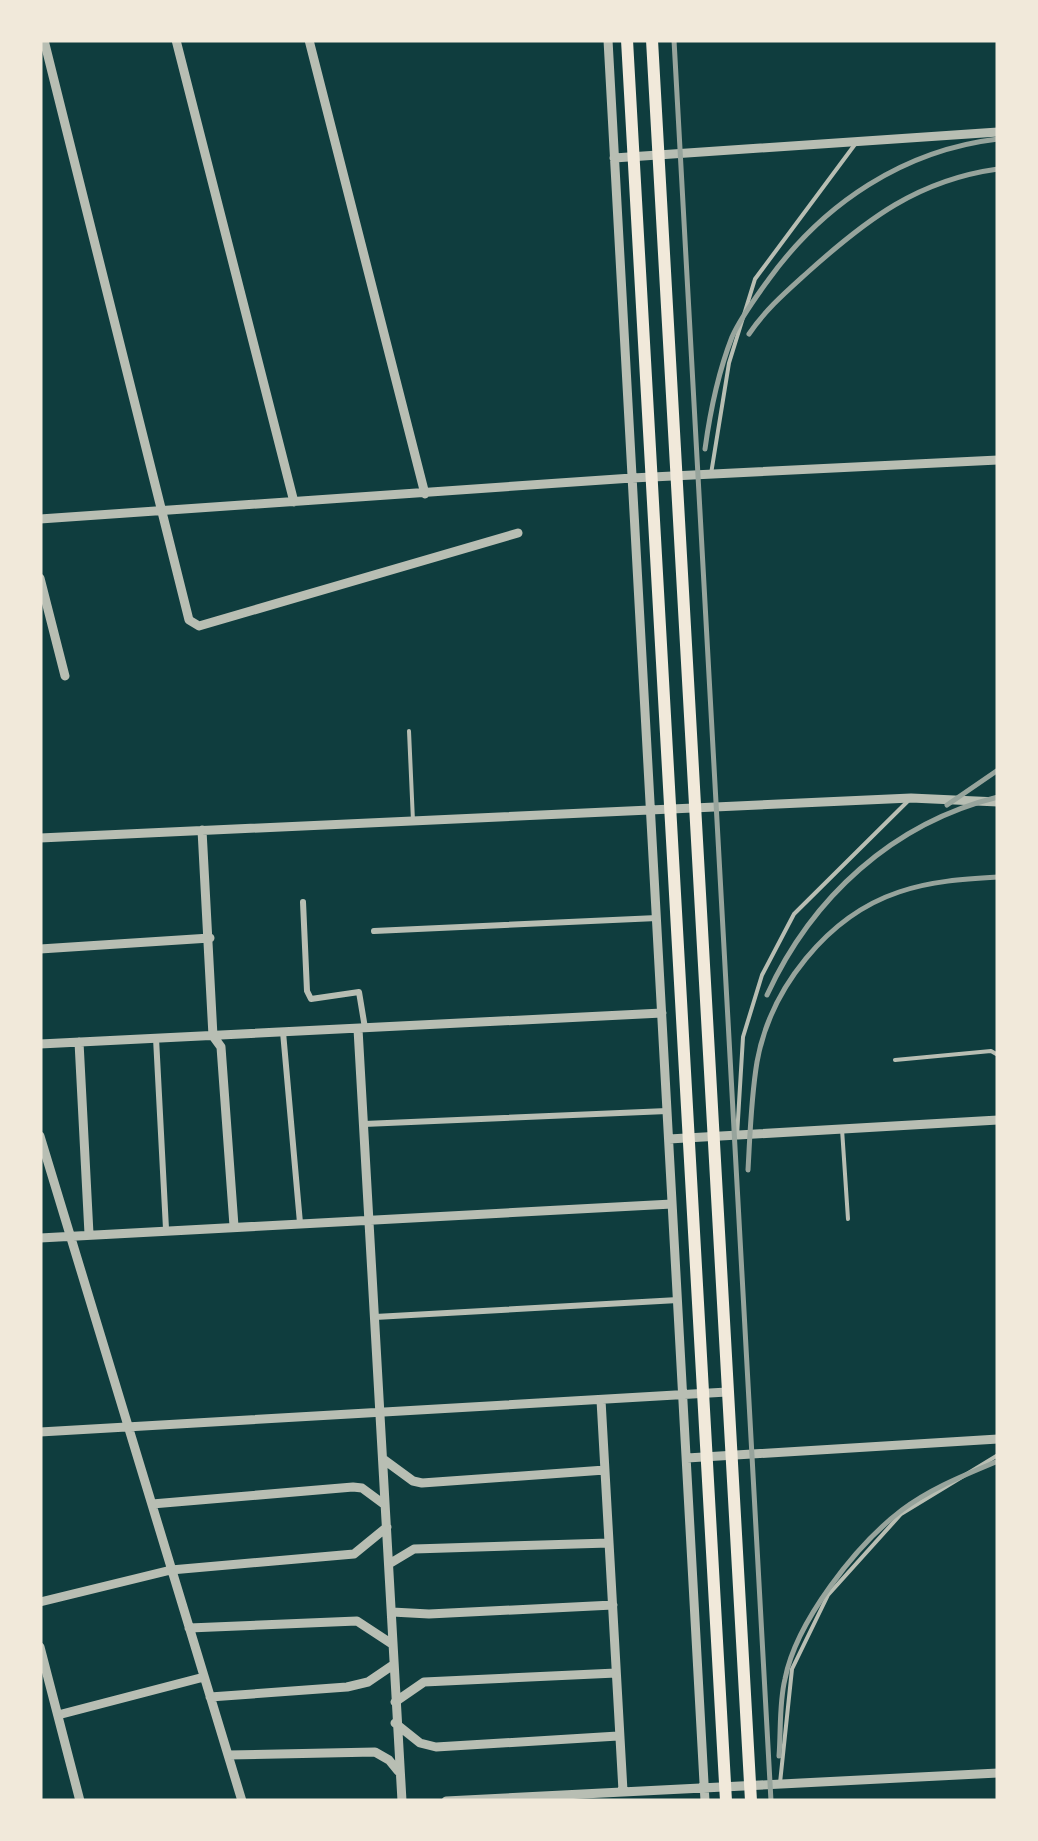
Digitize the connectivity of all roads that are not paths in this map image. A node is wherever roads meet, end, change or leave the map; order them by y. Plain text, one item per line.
1 (44, 40) edge
2 (176, 40) edge
3 (309, 40) edge
4 (608, 40) edge
5 (627, 40) edge
6 (652, 40) edge
7 (998, 132) edge
8 (858, 141) junction
9 (659, 154) junction
10 (634, 156) junction
11 (614, 158) junction
12 (998, 460) edge
13 (712, 474) junction
14 (676, 476) junction
15 (632, 478) junction
16 (652, 478) junction
17 (425, 494) junction
18 (294, 502) junction
19 (162, 512) junction
20 (40, 519) edge
21 (518, 534) dead end
22 (40, 578) edge
23 (65, 676) dead end
24 (409, 731) dead end
25 (911, 798) junction
26 (998, 802) edge
27 (670, 808) junction
28 (694, 808) junction
29 (651, 809) junction
30 (413, 820) junction
31 (202, 830) junction
32 (40, 838) edge
33 (303, 902) dead end
34 (657, 918) junction
35 (374, 930) dead end
36 (210, 938) junction
37 (40, 948) edge
38 (662, 1013) junction
39 (362, 1028) junction
40 (283, 1032) junction
41 (213, 1036) junction
42 (156, 1038) junction
43 (79, 1042) junction
44 (40, 1044) edge
45 (998, 1055) edge
46 (895, 1060) dead end
47 (667, 1112) junction
48 (998, 1120) edge
49 (364, 1124) junction
50 (842, 1129) junction
51 (40, 1136) edge
52 (737, 1136) junction
53 (713, 1137) junction
54 (688, 1138) junction
55 (669, 1140) junction
56 (672, 1204) junction
57 (369, 1220) junction
58 (848, 1220) dead end
59 (300, 1223) junction
60 (234, 1226) junction
61 (166, 1229) junction
62 (90, 1234) junction
63 (70, 1236) junction
64 (40, 1238) edge
65 (678, 1300) junction
66 (374, 1317) junction
67 (727, 1392) junction
68 (703, 1394) junction
69 (683, 1395) junction
70 (601, 1400) junction
71 (380, 1412) junction
72 (128, 1427) junction
73 (40, 1432) edge
74 (998, 1439) edge
75 (998, 1455) edge
76 (732, 1456) junction
77 (706, 1457) junction
78 (686, 1458) junction
79 (382, 1459) junction
80 (605, 1470) junction
81 (152, 1504) junction
82 (385, 1505) junction
83 (387, 1527) junction
84 (609, 1543) junction
85 (389, 1564) junction
86 (172, 1570) junction
87 (40, 1602) edge
88 (612, 1605) junction
89 (392, 1612) junction
90 (189, 1628) junction
91 (392, 1644) junction
92 (40, 1648) edge
93 (393, 1665) junction
94 (616, 1672) junction
95 (204, 1677) junction
96 (210, 1697) junction
97 (394, 1702) junction
98 (58, 1715) junction
99 (396, 1723) junction
100 (618, 1736) junction
101 (229, 1755) junction
102 (998, 1772) edge
103 (400, 1774) junction
104 (780, 1782) junction
105 (750, 1784) junction
106 (704, 1786) junction
107 (725, 1786) junction
108 (623, 1791) junction
109 (80, 1801) edge
110 (242, 1801) edge
111 (402, 1801) edge
112 (446, 1801) edge
113 (705, 1801) edge
114 (726, 1801) edge
115 (751, 1801) edge

1 - 19 street
2 - 18 street
3 - 17 street
4 - 11 street
5 - 10 main road
6 - 9 main road
7 - 8 street
8 - 9 street
8 - 13 lane
9 - 10 street
9 - 14 main road
10 - 11 street
10 - 16 main road
11 - 15 street
12 - 13 street
13 - 14 street
14 - 16 street
14 - 28 main road
15 - 16 street
15 - 17 street
15 - 29 street
16 - 27 main road
17 - 18 street
18 - 19 street
19 - 20 street
19 - 21 street
22 - 23 street
24 - 30 lane
25 - 26 street
25 - 28 street
25 - 52 lane
27 - 28 street
27 - 29 street
27 - 54 main road
28 - 53 main road
29 - 30 street
29 - 34 street
30 - 31 street
31 - 32 street
31 - 36 street
33 - 39 street
34 - 35 street
34 - 38 street
36 - 37 street
36 - 41 street
38 - 39 street
38 - 47 street
39 - 40 street
39 - 49 street
40 - 41 street
40 - 59 street
41 - 42 street
41 - 60 street
42 - 43 street
42 - 61 street
43 - 44 street
43 - 62 street
45 - 46 lane
47 - 49 street
47 - 55 street
48 - 50 street
49 - 57 street
50 - 52 street
50 - 58 lane
51 - 63 street
52 - 53 street
53 - 54 street
53 - 67 main road
54 - 55 street
54 - 68 main road
55 - 56 street
56 - 57 street
56 - 65 street
57 - 59 street
57 - 66 street
59 - 60 street
60 - 61 street
61 - 62 street
62 - 63 street
63 - 64 street
63 - 72 street
65 - 66 street
65 - 69 street
66 - 71 street
67 - 68 street
67 - 76 main road
68 - 69 street
68 - 77 main road
69 - 70 street
69 - 78 street
70 - 71 street
70 - 80 street
71 - 72 street
71 - 79 street
72 - 73 street
72 - 81 street
74 - 76 street
75 - 104 lane
76 - 77 street
76 - 105 main road
77 - 78 street
77 - 107 main road
78 - 106 street
79 - 80 street
79 - 82 street
80 - 84 street
81 - 82 street
81 - 86 street
82 - 83 street
83 - 85 street
83 - 86 street
84 - 85 street
84 - 88 street
85 - 89 street
86 - 87 street
86 - 90 street
88 - 89 street
88 - 94 street
89 - 91 street
90 - 91 street
90 - 95 street
91 - 93 street
92 - 98 street
93 - 96 street
93 - 97 street
94 - 97 street
94 - 100 street
95 - 96 street
95 - 98 street
96 - 101 street
97 - 99 street
98 - 109 street
99 - 100 street
99 - 103 street
100 - 108 street
101 - 103 street
101 - 110 street
102 - 104 street
103 - 111 street
104 - 105 street
105 - 107 street
105 - 115 main road
106 - 107 street
106 - 108 street
106 - 113 street
107 - 114 main road
108 - 112 street

